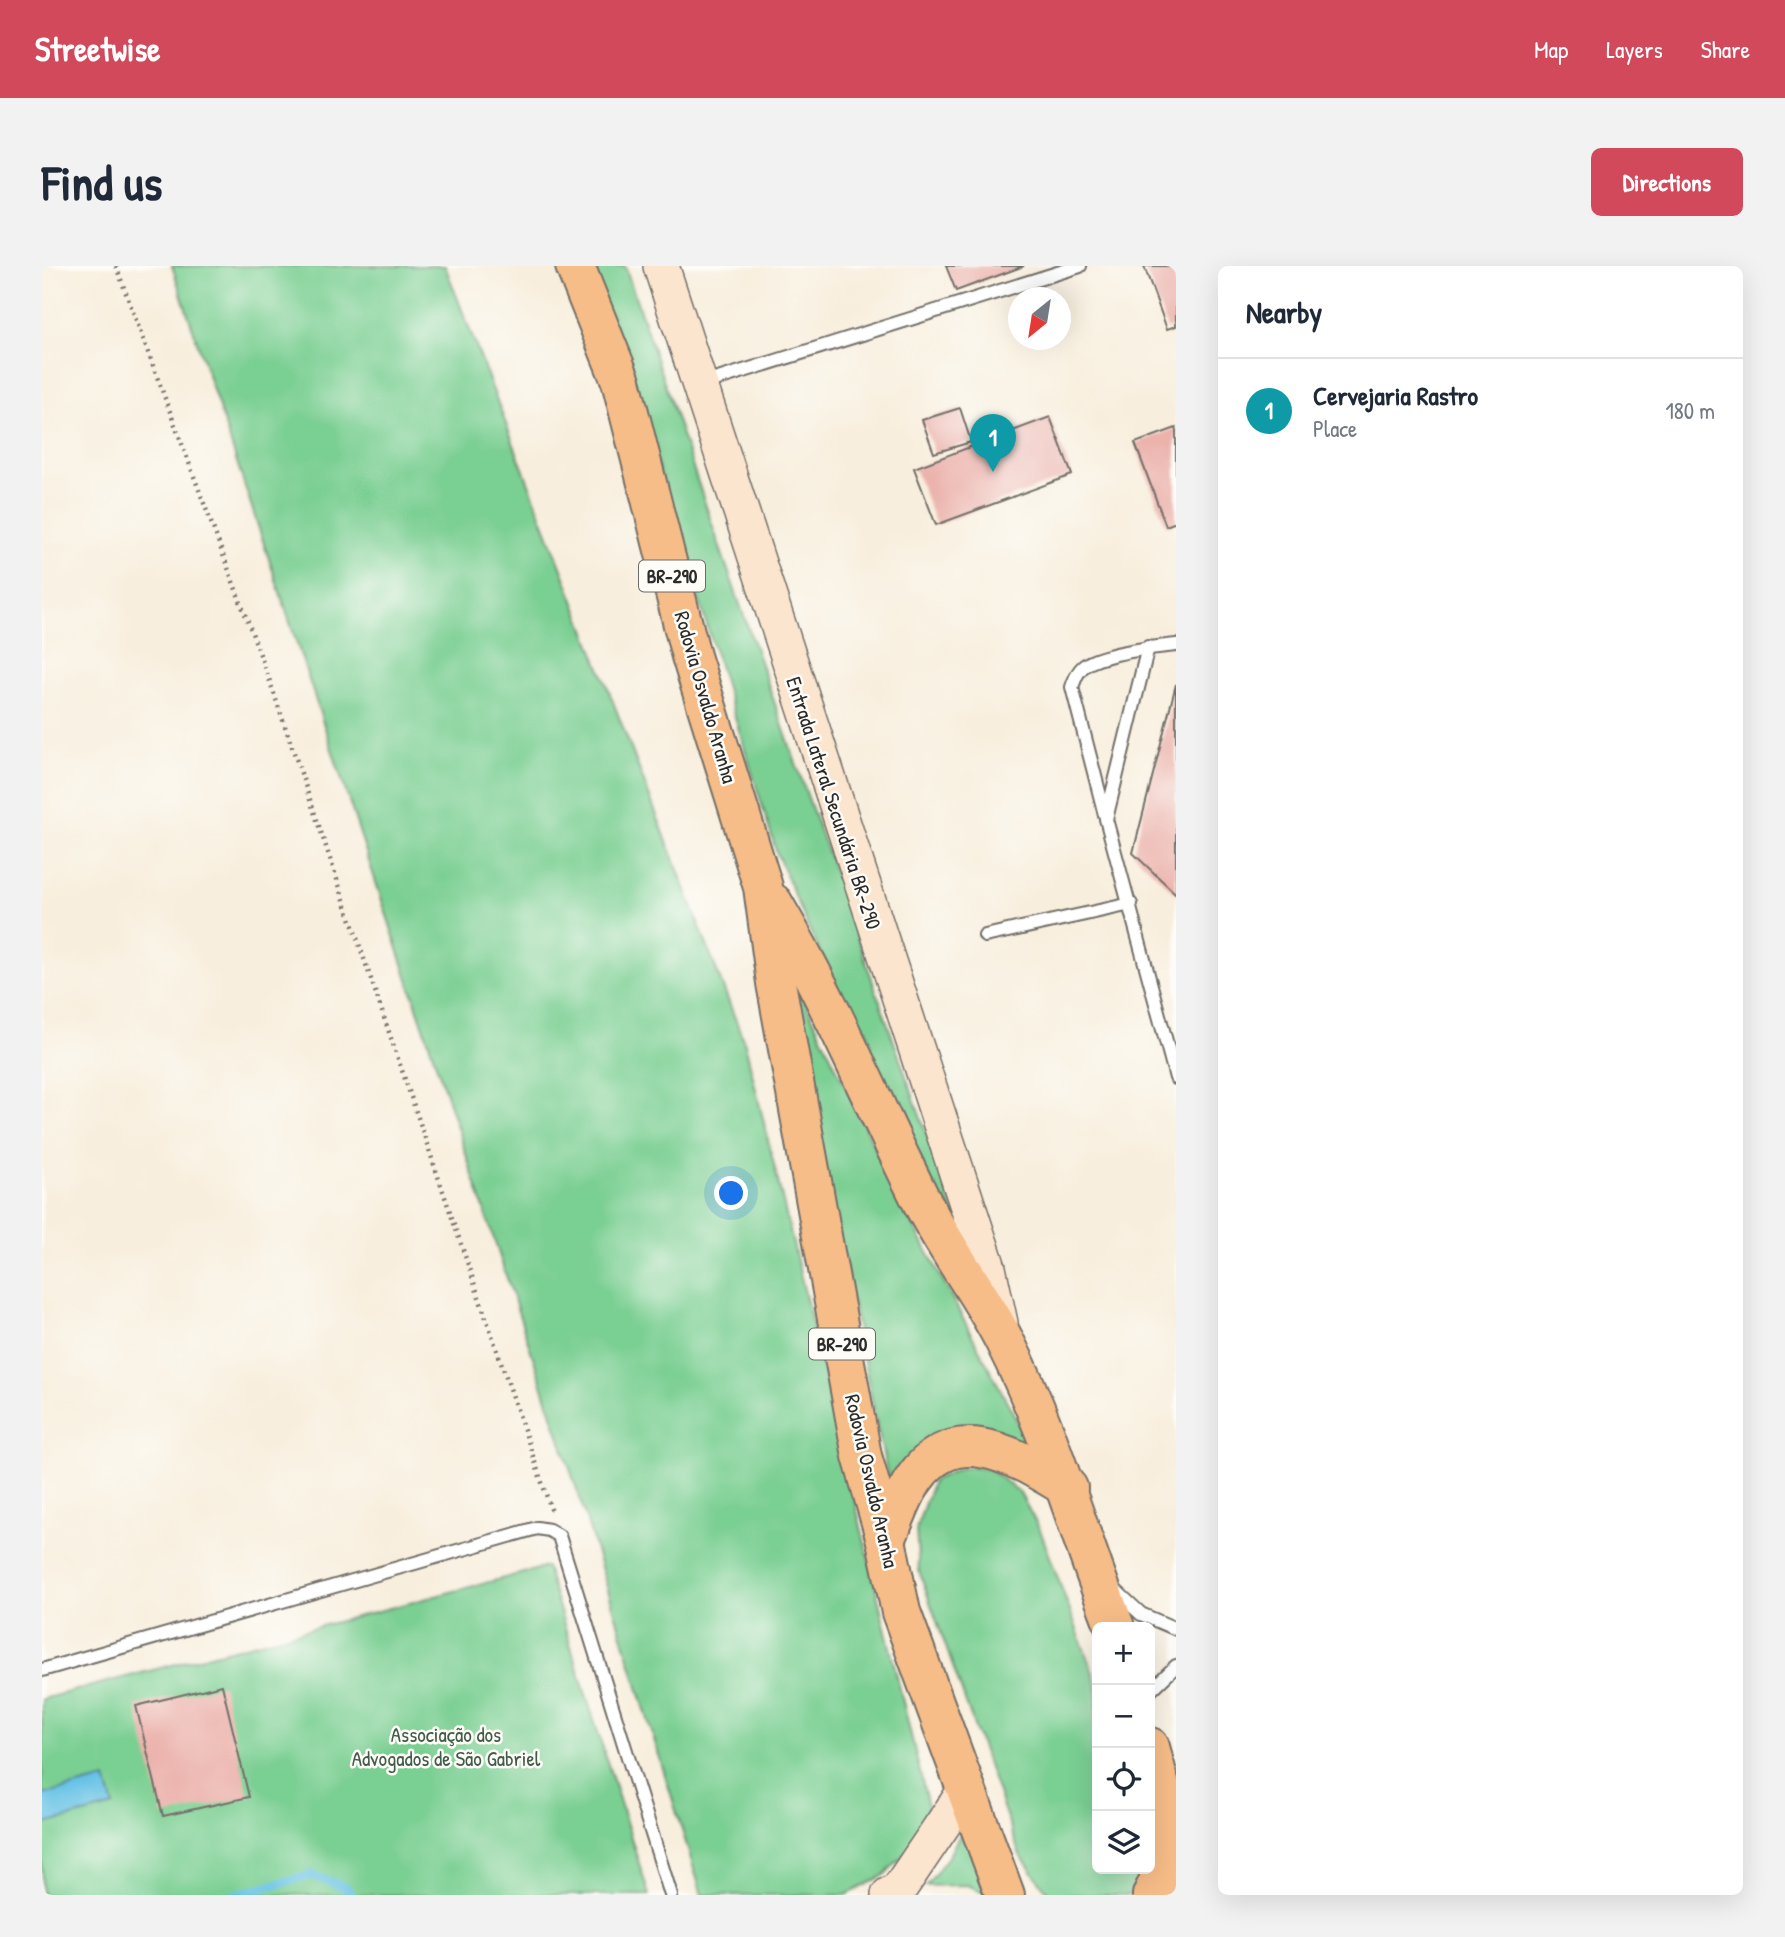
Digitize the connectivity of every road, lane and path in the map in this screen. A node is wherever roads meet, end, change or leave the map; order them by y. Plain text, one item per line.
1 (116, 266) edge
2 (575, 266) edge
3 (661, 266) edge
4 (1080, 266) edge
5 (698, 386) junction
6 (1176, 645) edge
7 (1148, 648) junction
8 (1106, 819) junction
9 (763, 887) junction
10 (1131, 904) junction
11 (985, 936) dead end
12 (1176, 1078) edge
13 (1004, 1340) junction
14 (1068, 1488) junction
15 (559, 1536) junction
16 (886, 1540) junction
17 (1093, 1569) junction
18 (1113, 1622) edge
19 (1176, 1629) edge
20 (1176, 1666) edge
21 (42, 1670) edge
22 (1155, 1685) edge
23 (1150, 1748) edge
24 (966, 1790) junction
25 (1172, 1833) edge
26 (904, 1893) edge
27 (671, 1895) edge
28 (1005, 1895) edge
29 (1152, 1895) edge

1 - 15 path
2 - 9 highway, Rodovia Osvaldo Aranha / BR-290
3 - 5 main road, Entrada Lateral Secundária BR-290
4 - 5 lane
5 - 13 main road, Entrada Lateral Secundária BR-290
6 - 7 lane
7 - 8 lane
7 - 8 lane
8 - 10 lane
9 - 13 highway, Rodovia Osvaldo Aranha / BR-290
9 - 16 highway, Rodovia Osvaldo Aranha / BR-290
10 - 11 lane
10 - 12 lane
13 - 14 highway, Rodovia Osvaldo Aranha / BR-290
14 - 16 highway
14 - 17 highway, Rodovia Osvaldo Aranha / BR-290
15 - 21 lane
15 - 27 lane
16 - 24 highway, Rodovia Osvaldo Aranha / BR-290
17 - 18 highway, Rodovia Osvaldo Aranha / BR-290
17 - 19 lane
20 - 22 lane
23 - 25 highway
24 - 26 main road
24 - 28 highway, Rodovia Osvaldo Aranha / BR-290
25 - 29 highway

